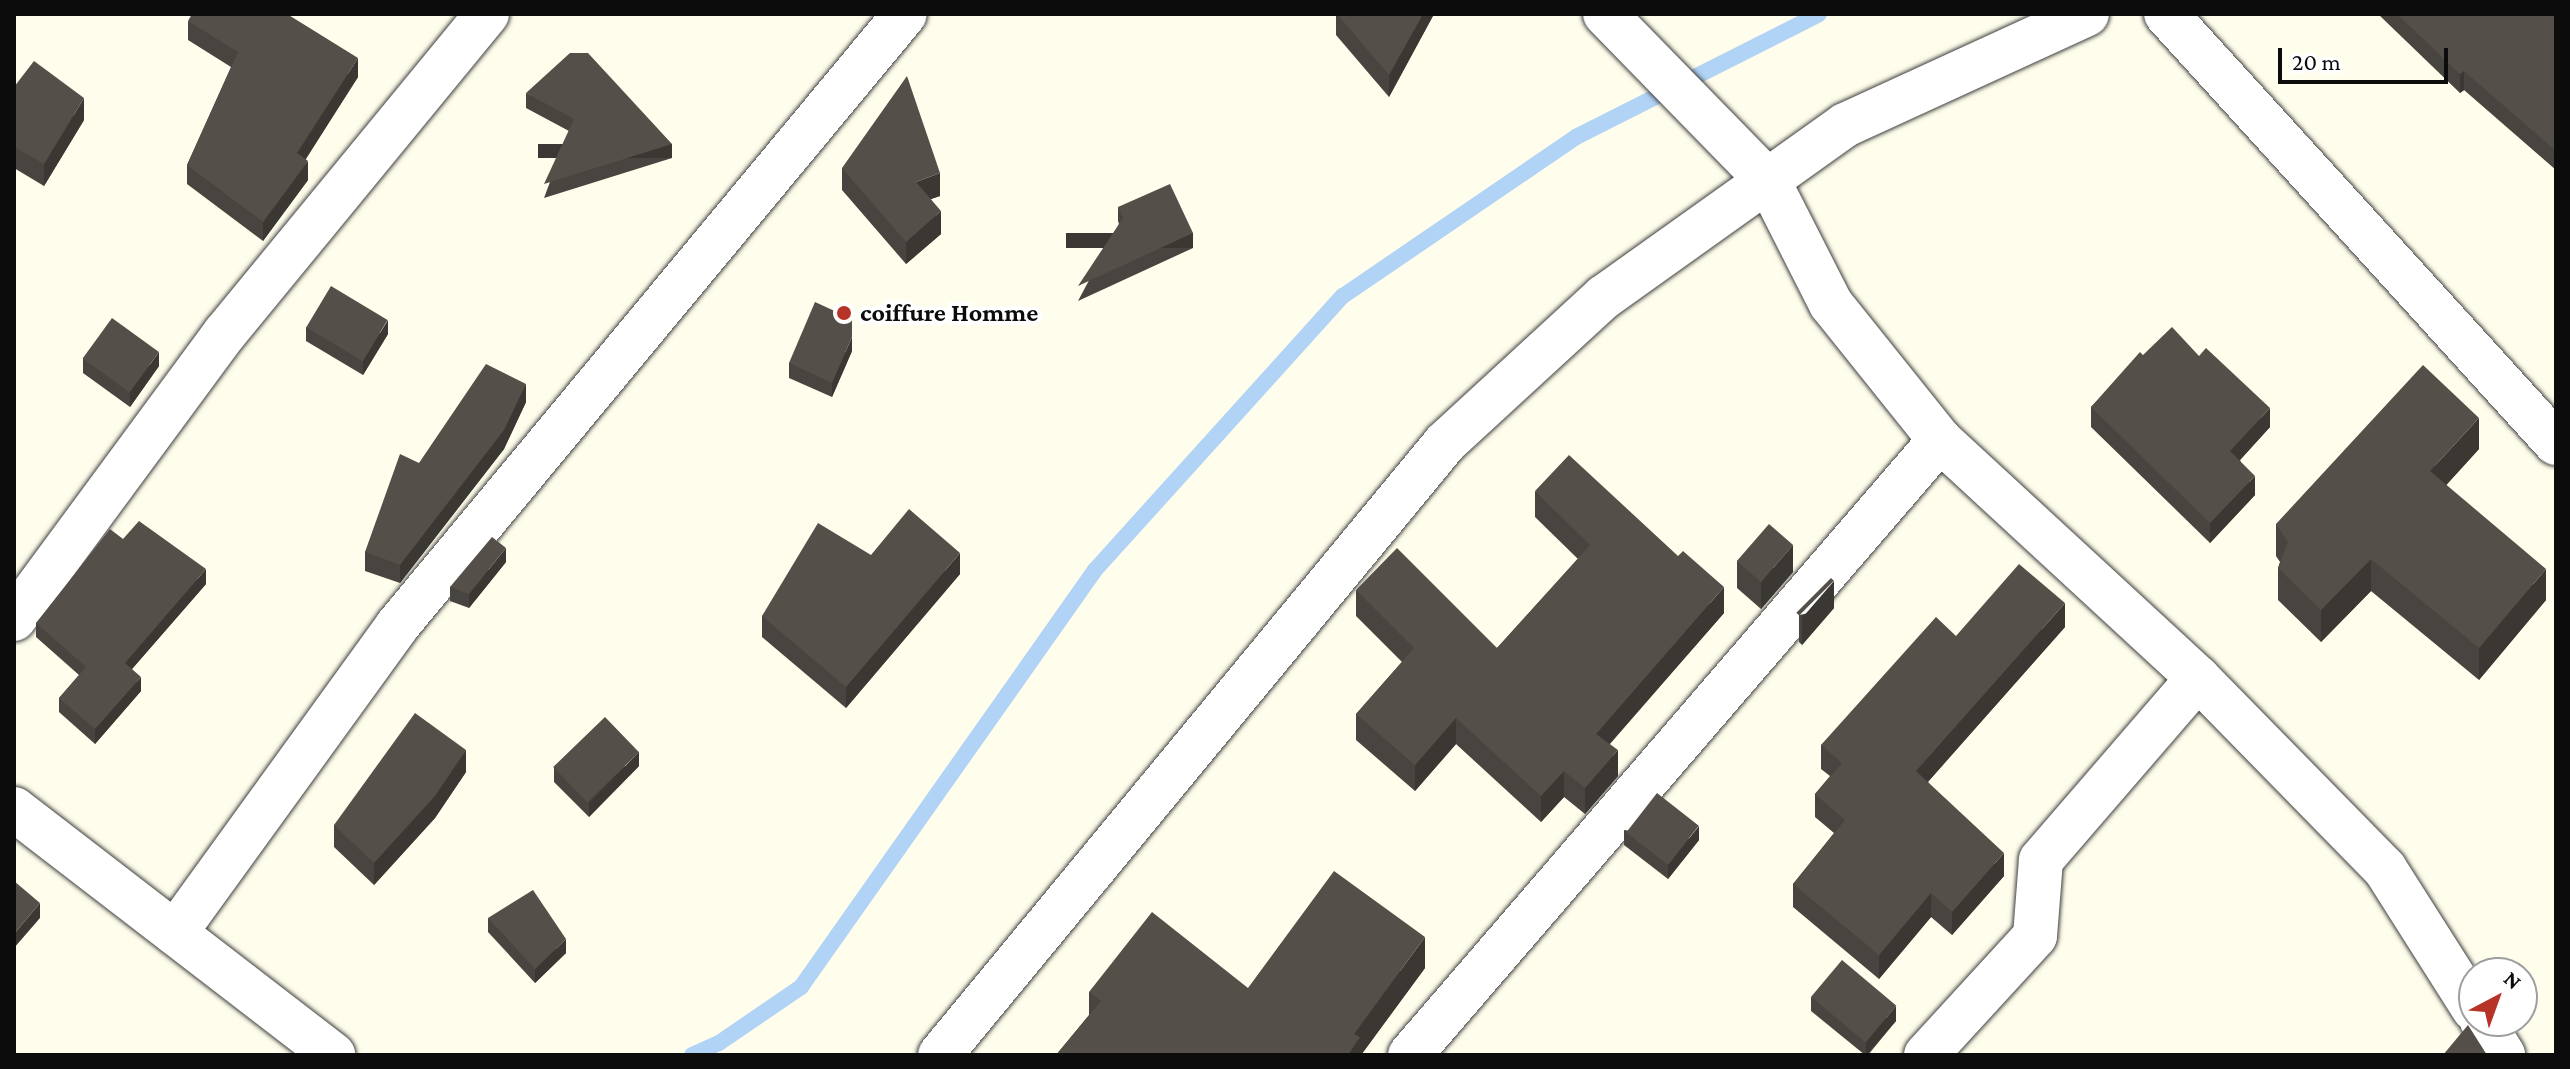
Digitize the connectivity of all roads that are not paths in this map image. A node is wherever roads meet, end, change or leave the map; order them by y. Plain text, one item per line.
1 (487, 14) edge
2 (905, 14) edge
3 (1605, 14) edge
4 (2087, 14) edge
5 (2166, 14) edge
6 (1769, 182) junction
7 (1940, 440) junction
8 (2556, 443) edge
9 (14, 619) edge
10 (2198, 678) junction
11 (14, 809) edge
12 (175, 933) junction
13 (2458, 984) edge
14 (2492, 1037) edge
15 (333, 1055) edge
16 (940, 1055) edge
17 (1410, 1055) edge
18 (1926, 1055) edge
19 (2503, 1055) edge

1 - 9 street
2 - 12 street
3 - 6 street
4 - 6 street
5 - 8 street
6 - 7 street
6 - 16 street
7 - 10 street
7 - 17 street
10 - 13 street
10 - 18 street
11 - 12 street
12 - 15 street
14 - 19 street

